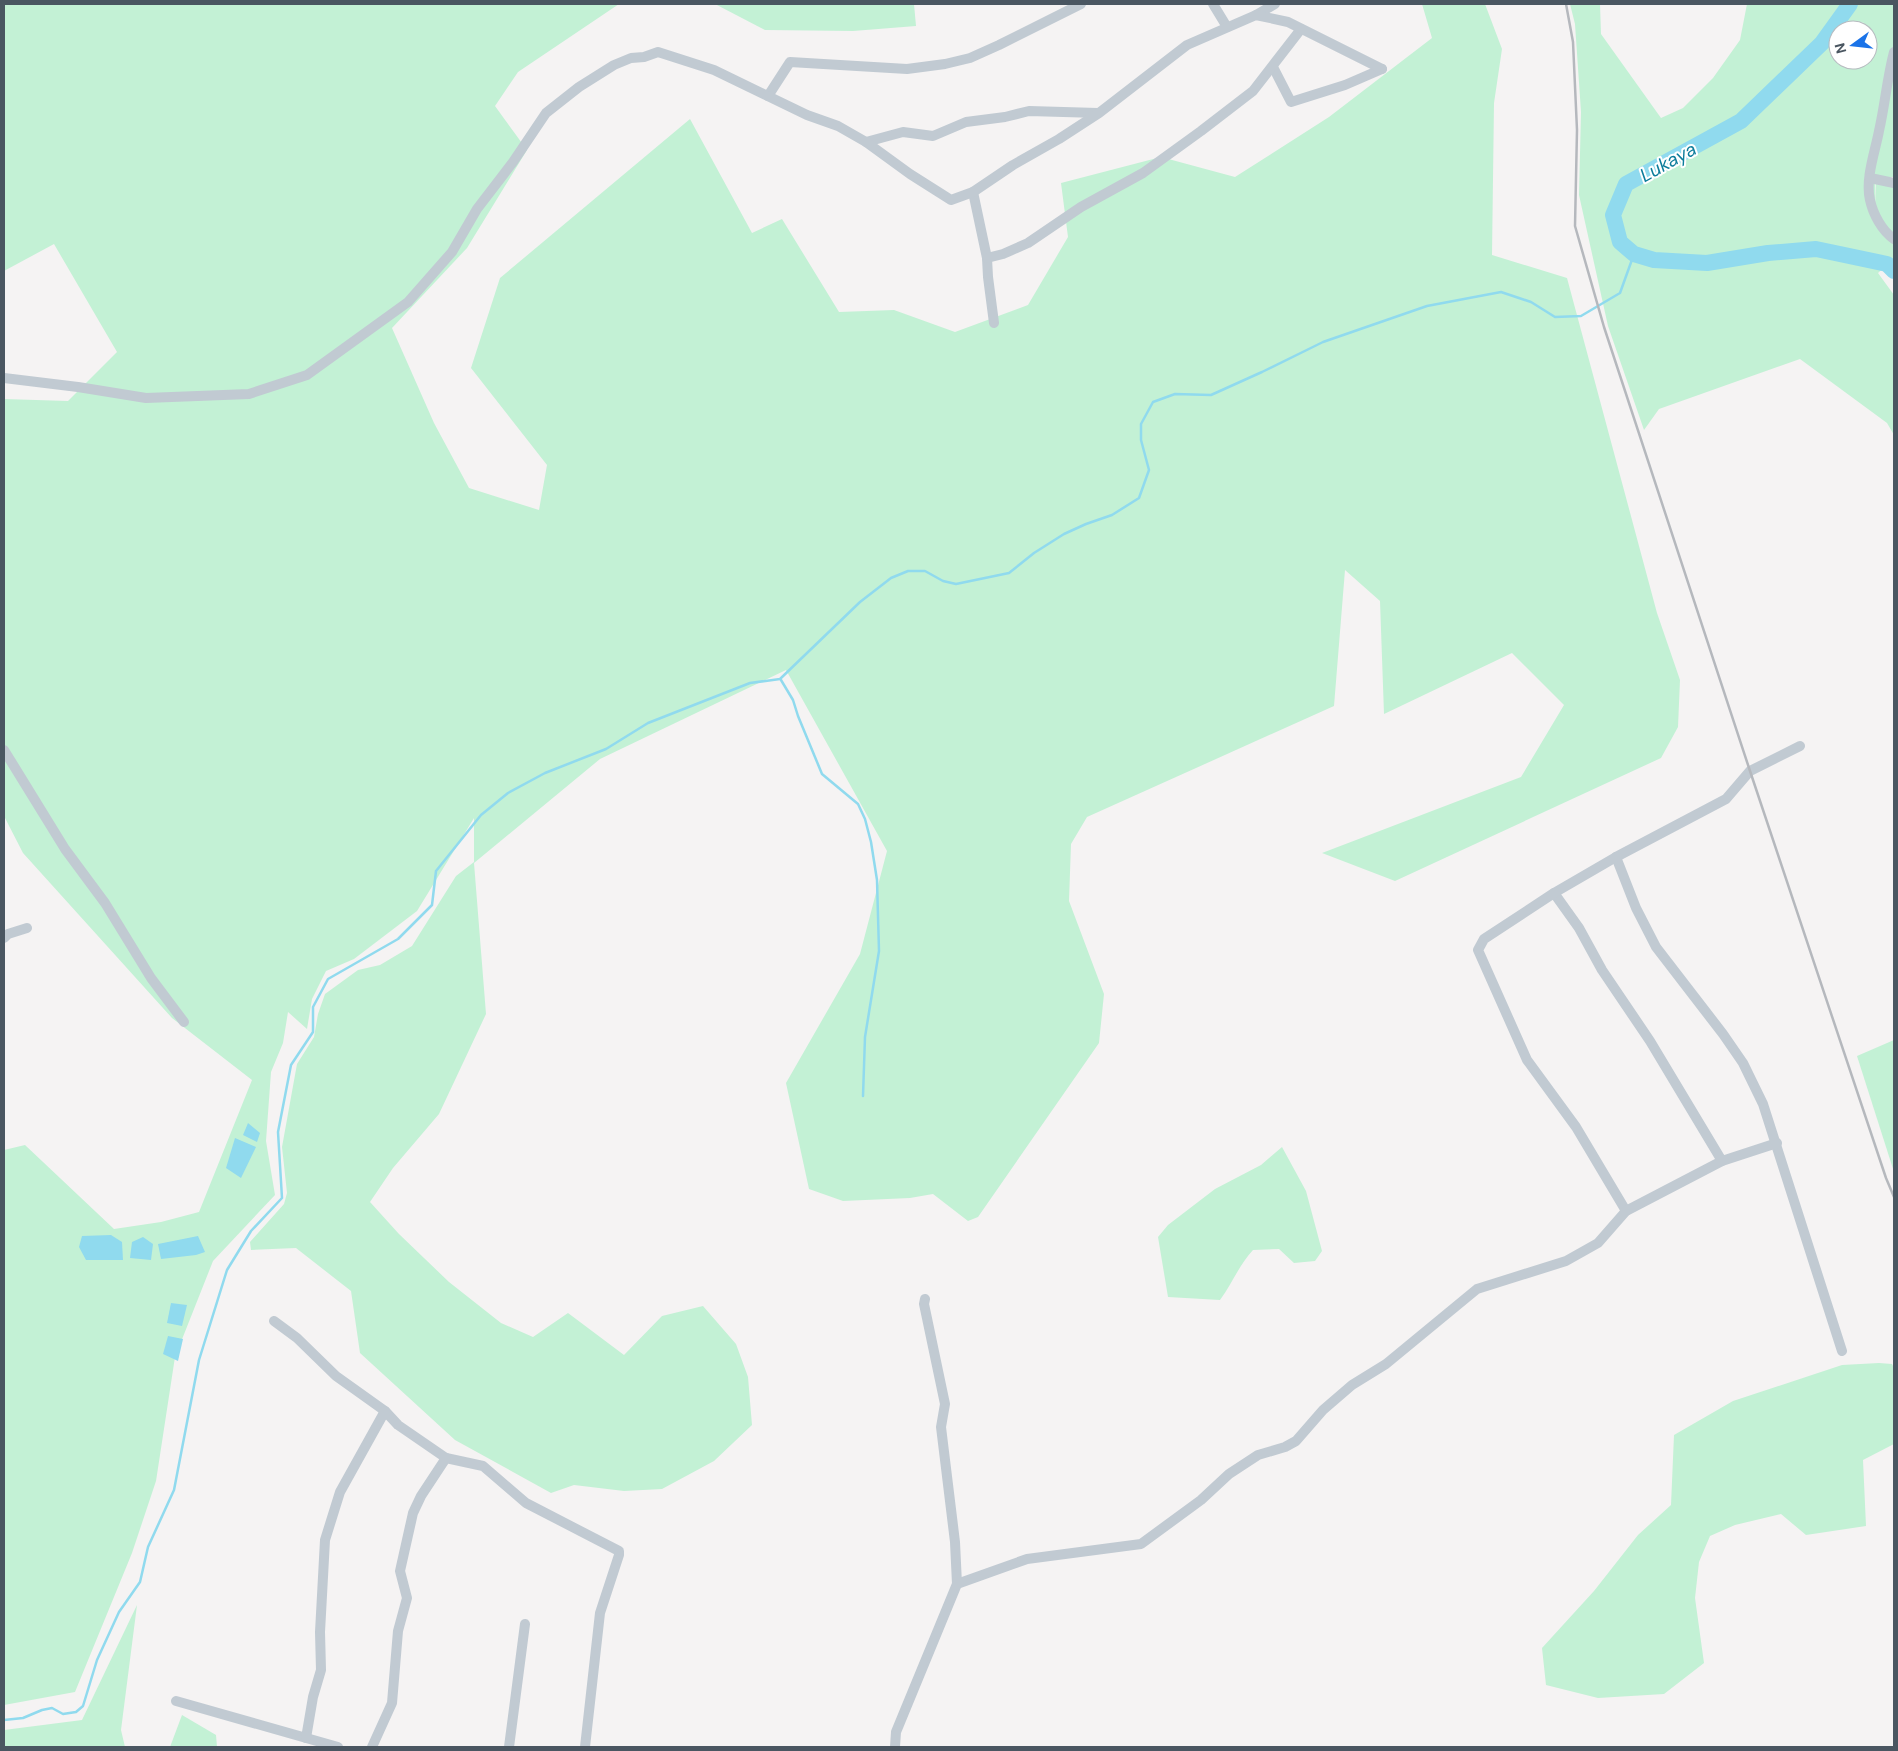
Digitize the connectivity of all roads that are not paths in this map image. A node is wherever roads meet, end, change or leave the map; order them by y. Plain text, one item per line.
1 (1081, 4) edge
2 (1213, 4) edge
3 (1275, 4) edge
4 (1256, 15) junction
5 (1227, 27) junction
6 (1301, 29) junction
7 (1894, 52) edge
8 (1273, 67) junction
9 (768, 96) junction
10 (1100, 112) junction
11 (866, 142) junction
12 (1870, 178) junction
13 (1894, 183) edge
14 (973, 192) junction
15 (1894, 239) edge
16 (988, 258) junction
17 (994, 324) dead end
18 (4, 378) edge
19 (1800, 746) dead end
20 (4, 750) edge
21 (1616, 857) junction
22 (1554, 893) junction
23 (27, 928) dead end
24 (4, 938) edge
25 (184, 1022) dead end
26 (1777, 1143) junction
27 (1722, 1161) junction
28 (1626, 1211) junction
29 (925, 1299) dead end
30 (274, 1321) dead end
31 (1842, 1351) dead end
32 (385, 1411) junction
33 (446, 1458) junction
34 (957, 1584) junction
35 (525, 1624) dead end
36 (176, 1702) dead end
37 (313, 1742) edge
38 (338, 1747) edge
39 (372, 1747) edge
40 (509, 1747) edge
41 (585, 1747) edge
42 (895, 1747) edge

1 - 9 street
2 - 5 street
3 - 4 street
4 - 5 street
4 - 6 street
5 - 10 street
6 - 8 street
6 - 8 street
7 - 12 street
8 - 16 street
9 - 11 street
9 - 18 street
10 - 11 street
10 - 14 street
11 - 14 street
12 - 13 street
12 - 15 street
14 - 16 street
16 - 17 street
19 - 21 street
20 - 25 street
21 - 22 street
21 - 26 street
22 - 27 street
22 - 28 street
23 - 24 street
26 - 27 street
26 - 31 street
27 - 28 street
28 - 34 street
29 - 34 street
30 - 32 street
32 - 33 street
32 - 37 street
33 - 39 street
33 - 41 street
34 - 42 street
35 - 40 street
36 - 37 street
37 - 38 street

